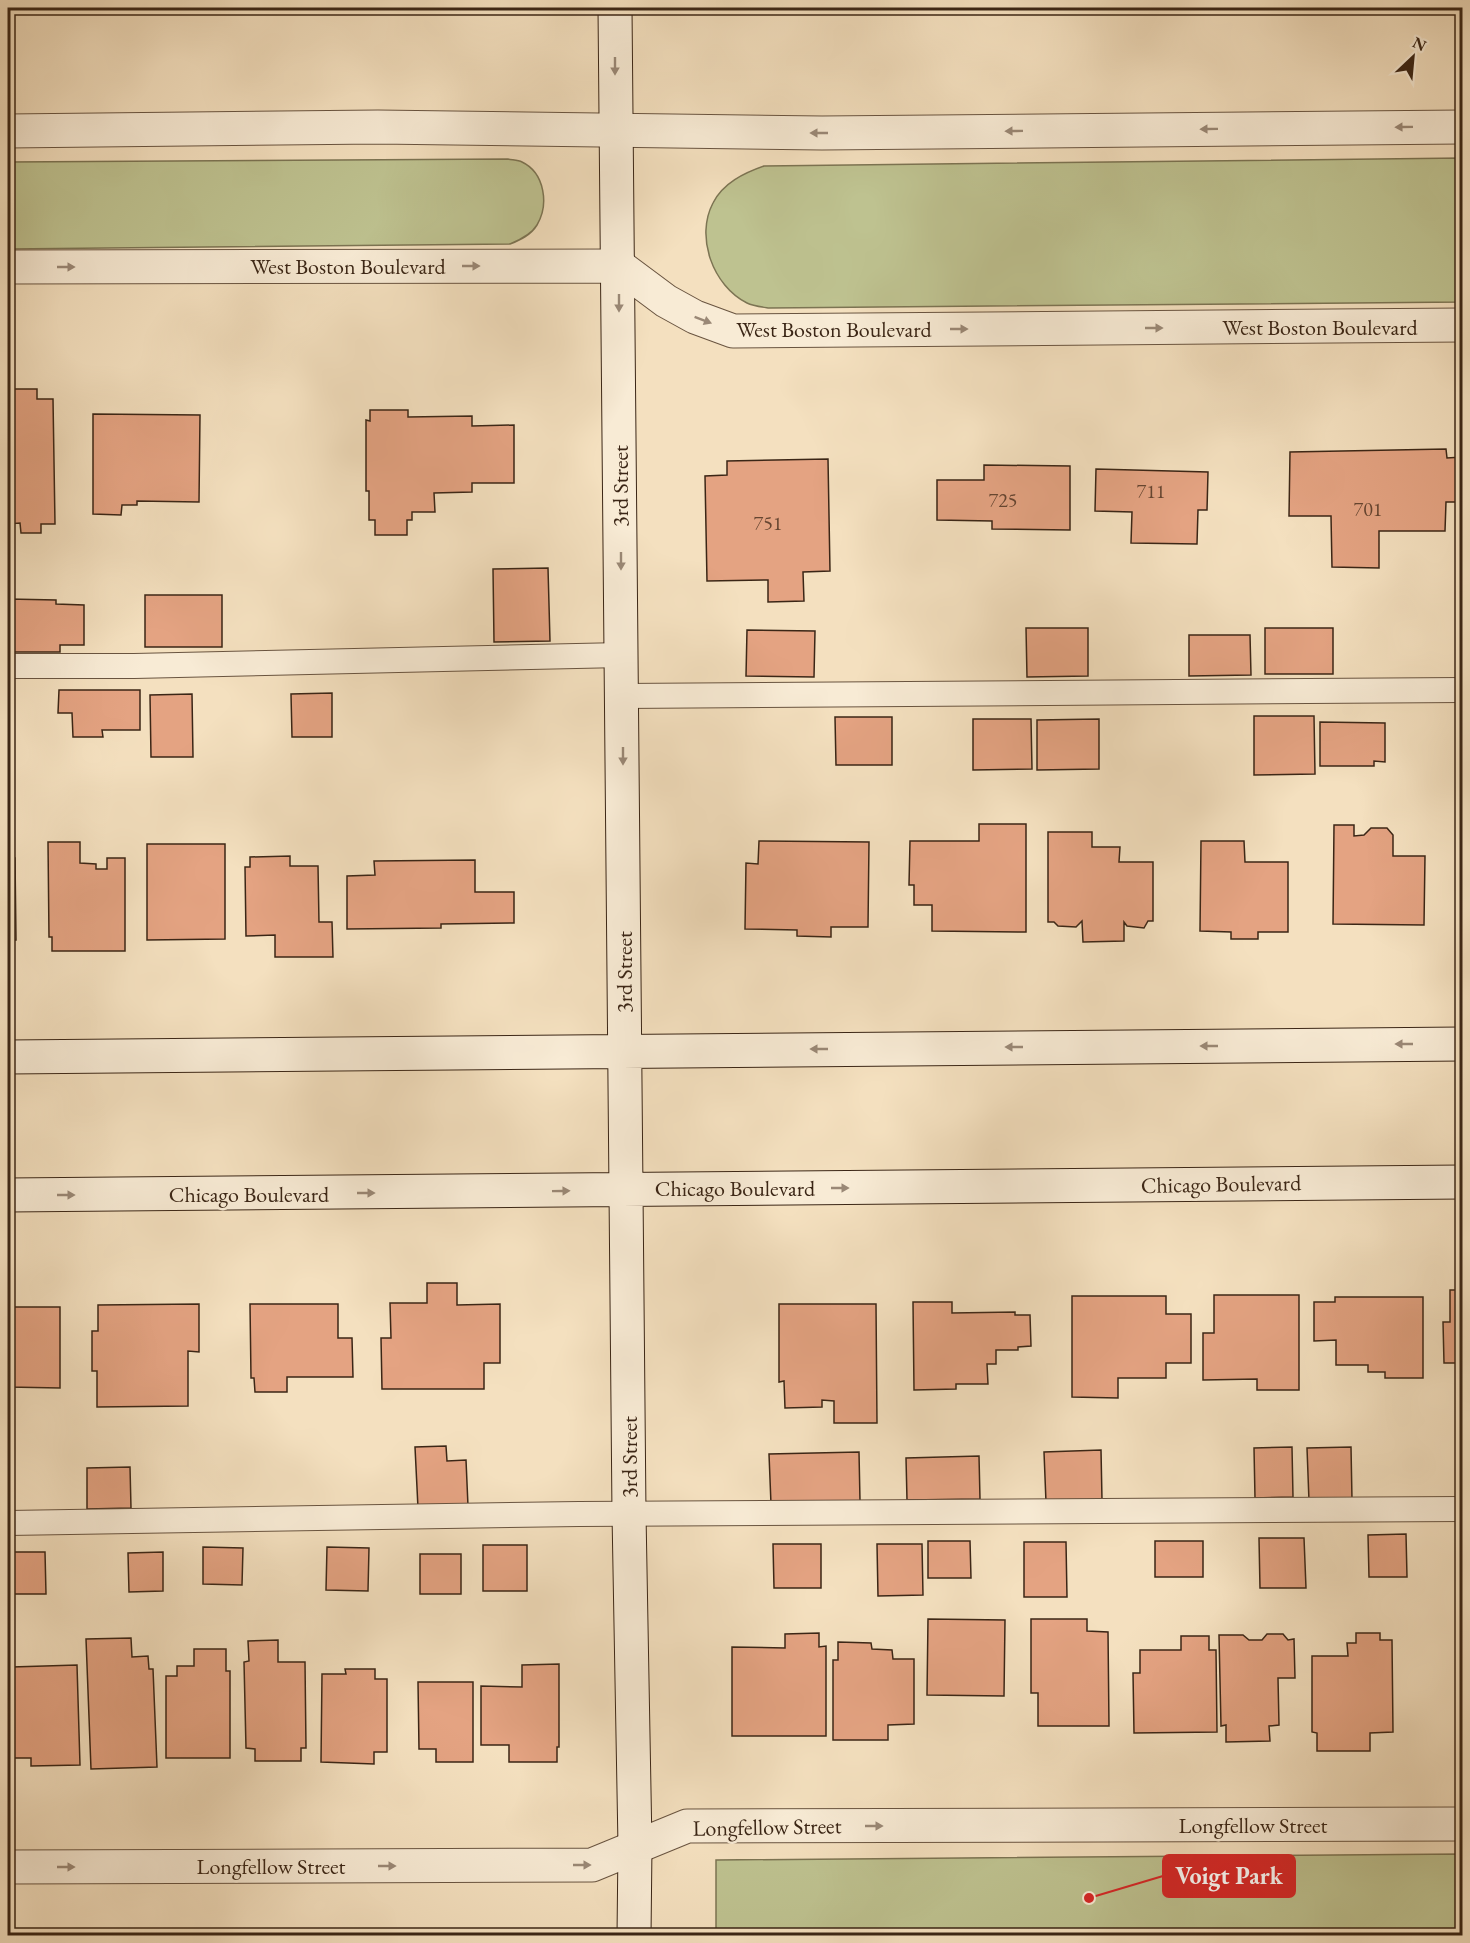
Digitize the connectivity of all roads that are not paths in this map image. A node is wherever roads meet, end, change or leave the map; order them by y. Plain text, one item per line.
1 (615, 8) edge
2 (1462, 127) edge
3 (8, 131) edge
4 (615, 131) junction
5 (619, 266) junction
6 (8, 267) edge
7 (1462, 326) edge
8 (621, 655) junction
9 (8, 666) edge
10 (1462, 690) edge
11 (622, 696) junction
12 (1462, 1044) edge
13 (625, 1051) junction
14 (8, 1057) edge
15 (1462, 1182) edge
16 (628, 1189) junction
17 (8, 1195) edge
18 (1462, 1509) edge
19 (629, 1514) junction
20 (8, 1523) edge
21 (1462, 1824) edge
22 (635, 1846) junction
23 (8, 1867) edge
24 (634, 1935) edge

1 -> 4 street, 3rd Street
2 -> 4 street
3 - 4 street
4 - 5 street, 3rd Street
6 -> 5 street, West Boston Boulevard
5 -> 7 street, West Boston Boulevard
5 -> 8 street, 3rd Street
8 - 9 lane
8 - 11 street, 3rd Street
10 - 11 lane
11 -> 13 street, 3rd Street
12 -> 13 street
13 - 14 street
13 - 16 street, 3rd Street
16 -> 15 street, Chicago Boulevard
17 -> 16 street, Chicago Boulevard
16 - 19 street, 3rd Street
18 - 19 lane
19 - 20 lane
19 - 22 street, 3rd Street
22 -> 21 street, Longfellow Street
23 -> 22 street, Longfellow Street
22 - 24 street, 3rd Street

